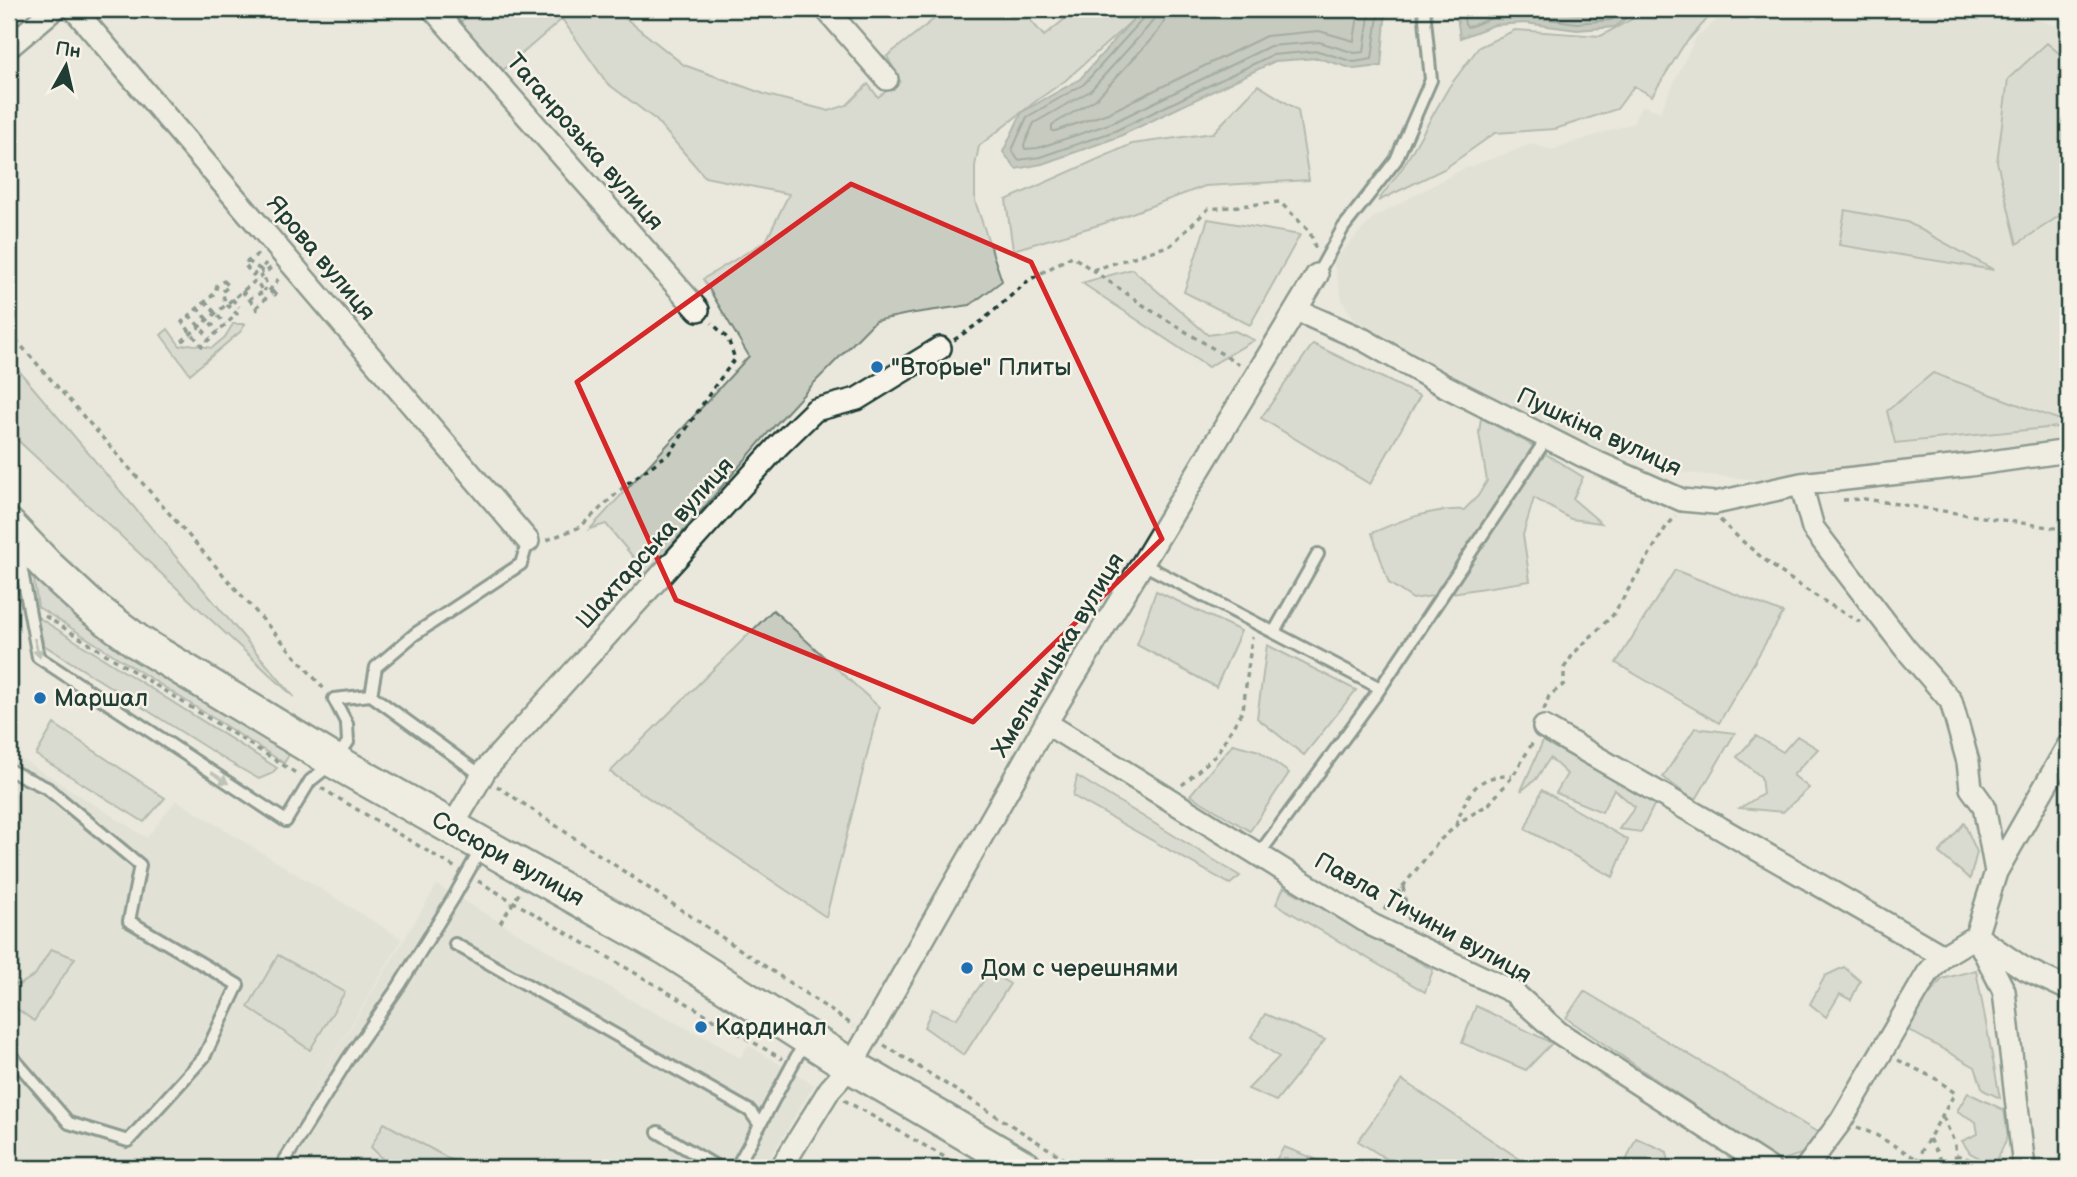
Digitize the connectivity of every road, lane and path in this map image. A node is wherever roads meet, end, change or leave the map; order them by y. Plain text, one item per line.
1 (54, 9) edge
2 (74, 9) edge
3 (433, 9) edge
4 (826, 9) edge
5 (1424, 9) edge
6 (9, 47) edge
7 (887, 79) dead end
8 (248, 261) junction
9 (1093, 270) junction
10 (1319, 271) junction
11 (262, 272) junction
12 (256, 280) junction
13 (268, 290) junction
14 (242, 291) junction
15 (222, 292) junction
16 (215, 293) junction
17 (277, 297) dead end
18 (232, 299) junction
19 (250, 299) junction
20 (205, 301) junction
21 (226, 304) junction
22 (239, 307) dead end
23 (256, 307) junction
24 (197, 308) junction
25 (698, 310) joint
26 (1296, 310) junction
27 (215, 313) junction
28 (256, 313) dead end
29 (189, 315) junction
30 (208, 319) junction
31 (225, 324) junction
32 (199, 326) junction
33 (218, 331) junction
34 (9, 332) edge
35 (192, 333) junction
36 (210, 338) junction
37 (182, 341) dead end
38 (940, 348) joint
39 (1256, 377) junction
40 (1547, 438) junction
41 (2068, 451) edge
42 (1804, 493) junction
43 (1696, 501) junction
44 (2068, 530) edge
45 (11, 534) edge
46 (528, 541) junction
47 (1318, 554) dead end
48 (1143, 564) junction
49 (28, 606) junction
50 (1254, 622) junction
51 (1868, 626) dead end
52 (1274, 632) junction
53 (1380, 688) junction
54 (371, 695) junction
55 (334, 699) junction
56 (1046, 723) junction
57 (1544, 727) junction
58 (2068, 746) edge
59 (9, 770) edge
60 (323, 771) junction
61 (481, 775) junction
62 (1513, 776) junction
63 (1168, 798) junction
64 (452, 827) junction
65 (1455, 827) junction
66 (483, 845) junction
67 (1259, 855) junction
68 (531, 872) junction
69 (1996, 872) junction
70 (466, 874) junction
71 (1402, 887) junction
72 (513, 902) junction
73 (500, 923) dead end
74 (1372, 925) junction
75 (1976, 936) junction
76 (455, 944) dead end
77 (1411, 944) junction
78 (1943, 956) junction
79 (2068, 989) edge
80 (867, 1035) junction
81 (800, 1051) junction
82 (9, 1052) edge
83 (1881, 1053) junction
84 (840, 1077) junction
85 (1943, 1117) junction
86 (1841, 1121) junction
87 (760, 1125) junction
88 (658, 1132) dead end
89 (1929, 1139) junction
90 (1956, 1155) junction
91 (1917, 1159) junction
92 (279, 1168) edge
93 (719, 1168) edge
94 (736, 1168) edge
95 (781, 1168) edge
96 (964, 1168) edge
97 (1025, 1168) edge
98 (1079, 1168) edge
99 (1769, 1168) edge
100 (1806, 1168) edge
101 (1912, 1168) edge
102 (1942, 1168) edge
103 (1956, 1168) edge
104 (1988, 1168) edge
105 (2024, 1168) edge

1 - 6 street
2 - 46 street, Ярова вулиця
3 - 25 street, Таганрозька вулиця
4 - 7 street
5 - 10 lane
8 - 11 path
8 - 11 path
8 - 11 path
9 - 10 path
9 - 38 path
9 - 39 path
10 - 26 street, Хмельницька вулиця
11 - 12 path
11 - 13 path
11 - 13 path
12 - 13 path
12 - 14 path
13 - 17 path
13 - 19 path
13 - 23 path
14 - 18 path
14 - 19 path
15 - 16 path
15 - 16 path
15 - 21 path
16 - 20 path
18 - 21 path
18 - 22 path
19 - 23 path
20 - 24 path
20 - 27 path
21 - 27 path
21 - 31 path
23 - 28 path
24 - 29 path
24 - 30 path
25 - 46 path
26 - 39 street, Хмельницька вулиця
26 - 40 street, Пушкіна вулиця
27 - 30 path
27 - 31 path
29 - 32 path
29 - 35 path
30 - 32 path
30 - 33 path
31 - 33 path
32 - 35 path
32 - 36 path
33 - 36 path
34 - 55 path
35 - 36 path
35 - 37 path
38 - 61 street, Шахтарська вулиця
39 - 48 street, Хмельницька вулиця
40 - 43 street, Пушкіна вулиця
40 - 53 lane
41 - 42 street, Пушкіна вулиця
42 - 43 street, Пушкіна вулиця
42 - 44 path
42 - 69 street
43 - 51 path
43 - 57 path
45 - 49 lane
45 - 60 main road, Сосюри вулиця
46 - 54 lane
47 - 52 lane
48 - 50 lane
48 - 56 street, Хмельницька вулиця
49 - 60 path
49 -> 60 lane
50 - 52 lane
50 - 63 path
52 - 53 lane
53 - 67 lane
54 - 55 lane
54 - 61 lane
55 - 60 lane
56 - 63 street, Павла Тичини вулиця
56 - 80 street, Хмельницька вулиця
57 - 62 path
57 - 78 street
58 - 69 street
59 - 82 lane
60 - 64 main road, Сосюри вулиця
60 - 70 path
61 - 64 street, Шахтарська вулиця
61 - 80 path
62 - 65 path
62 - 65 path
63 - 67 street, Павла Тичини вулиця
64 - 66 main road, Сосюри вулиця
65 - 71 path
66 - 68 main road, Сосюри вулиця
66 - 70 lane
67 - 74 street, Павла Тичини вулиця
68 - 72 path
68 - 81 main road, Сосюри вулиця
69 - 75 street
70 - 72 path
70 - 92 lane
71 - 74 path
71 - 77 path
72 - 73 path
72 - 81 path
74 - 77 street, Павла Тичини вулиця
75 - 78 street
75 - 79 street
75 - 105 street
76 - 87 lane
77 - 99 street, Павла Тичини вулиця
78 - 83 street
80 - 84 street, Хмельницька вулиця
80 - 98 path
81 - 84 main road, Сосюри вулиця
81 - 87 lane
83 - 85 path
83 - 86 street
84 - 95 street, Хмельницька вулиця
84 - 96 path
84 - 97 main road, Сосюри вулиця
85 - 89 path
85 - 90 path
86 - 91 path
86 - 100 street
87 - 94 lane
88 - 93 lane
89 - 91 path
89 - 102 path
90 - 103 path
90 - 104 path
91 - 101 path

